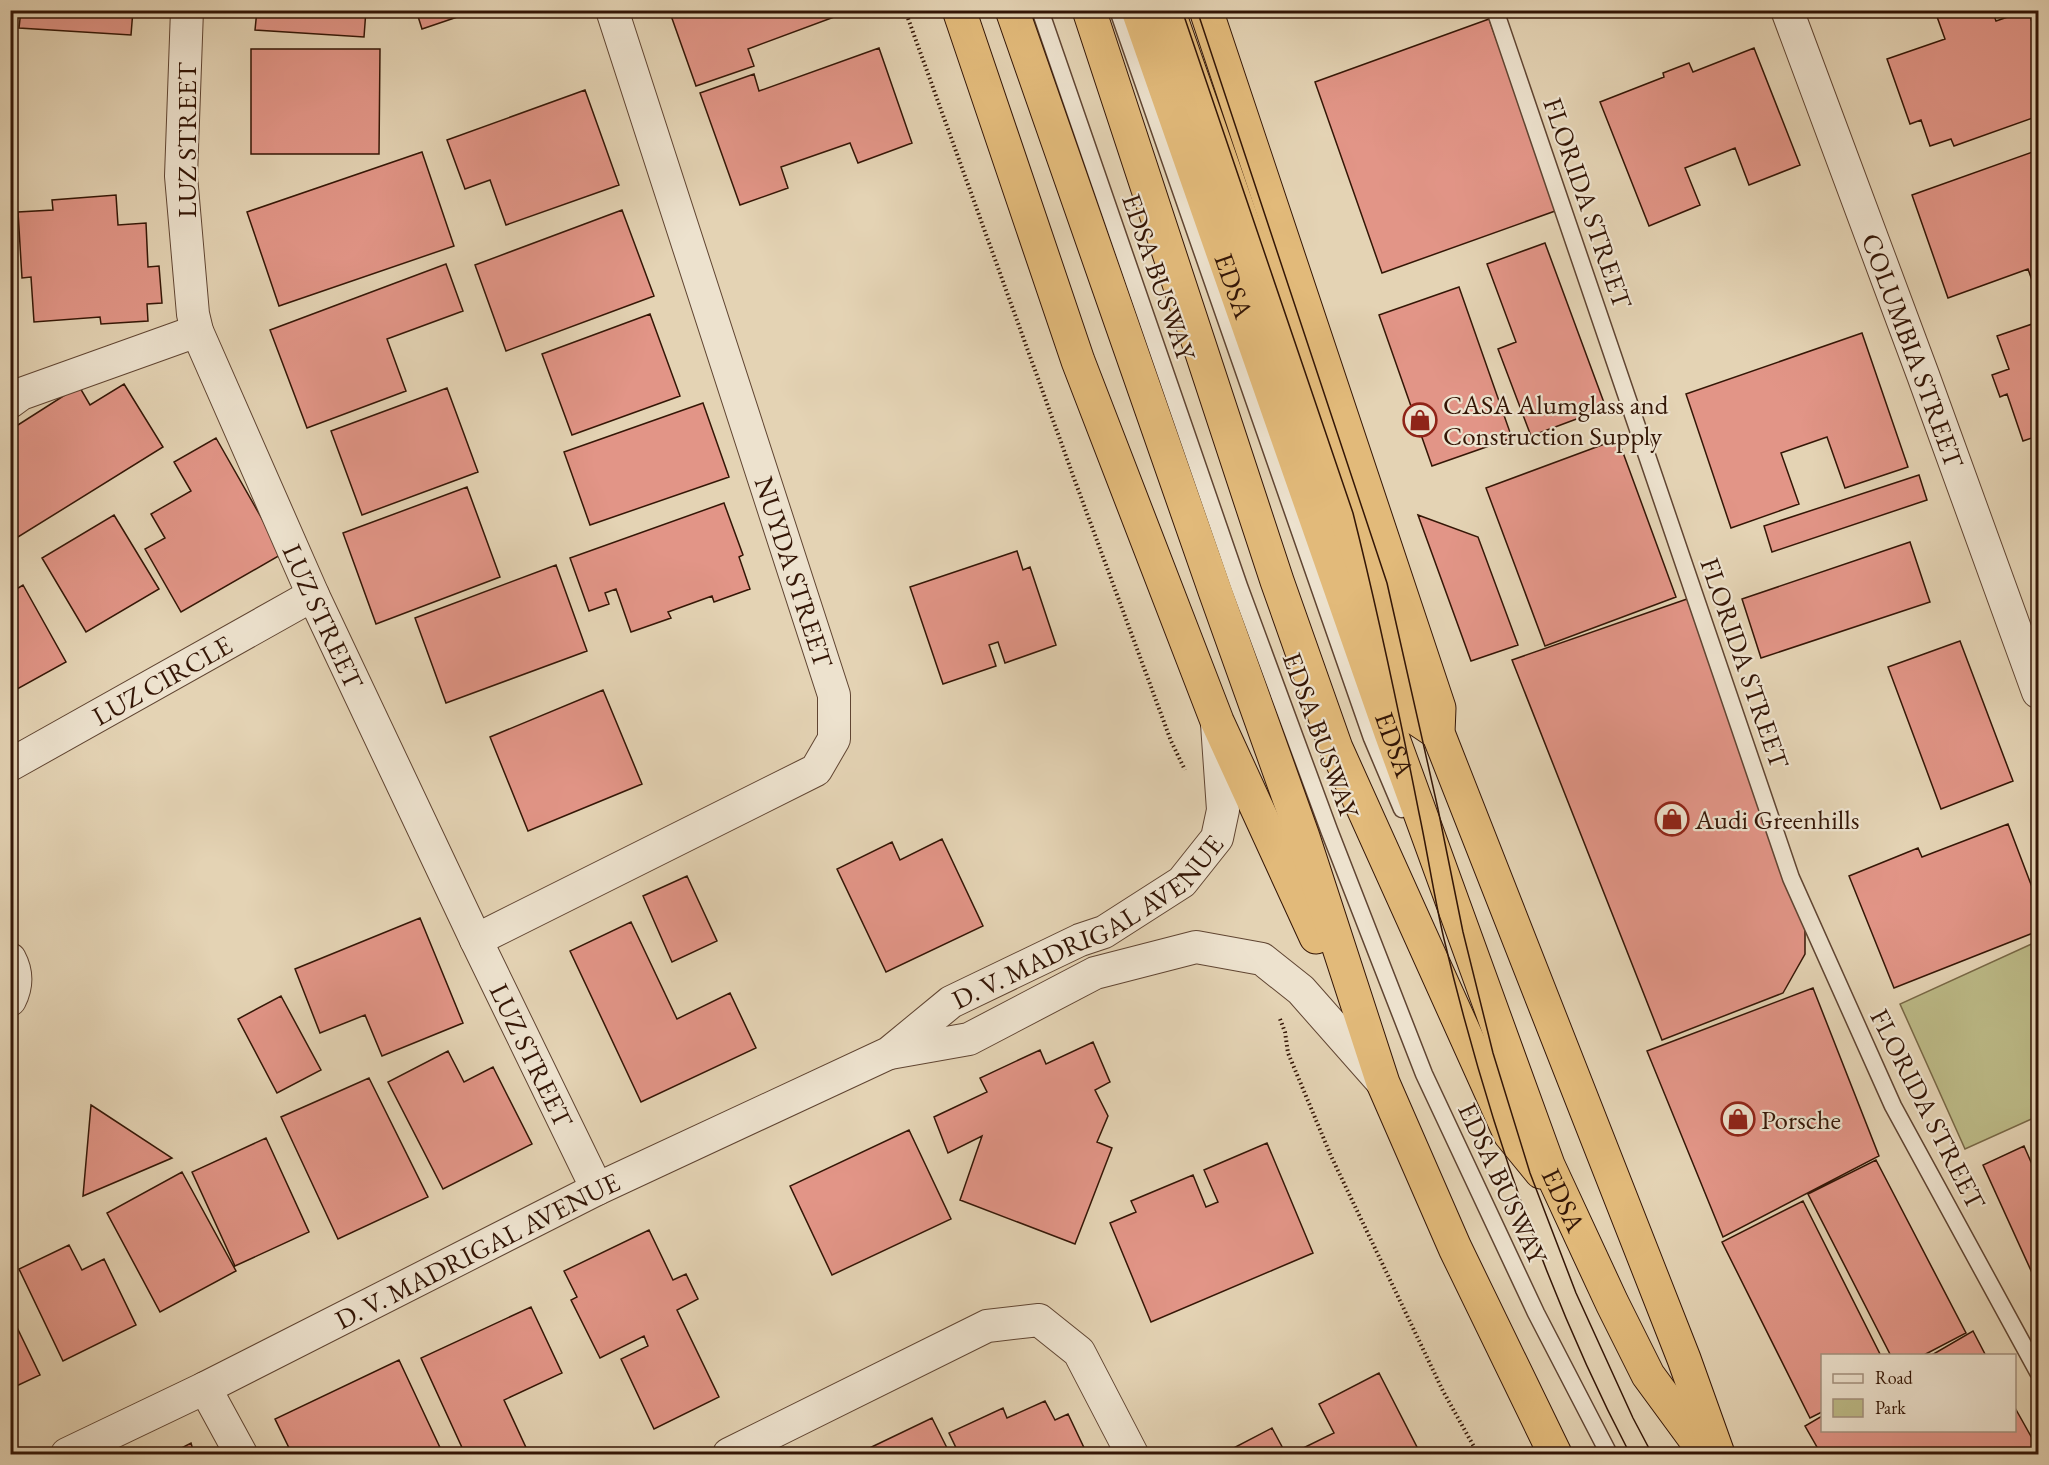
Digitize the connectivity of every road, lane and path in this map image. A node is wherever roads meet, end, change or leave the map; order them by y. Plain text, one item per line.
1 (187, 10) edge
2 (612, 10) edge
3 (905, 10) edge
4 (959, 10) edge
5 (1012, 10) edge
6 (1040, 10) edge
7 (1089, 10) edge
8 (1118, 10) edge
9 (1138, 10) edge
10 (1167, 10) edge
11 (1206, 10) edge
12 (1495, 10) edge
13 (1787, 10) edge
14 (197, 331) junction
15 (10, 402) edge
16 (1329, 423) junction
17 (1227, 589) junction
18 (313, 595) junction
19 (2038, 692) edge
20 (1217, 721) junction
21 (1382, 735) junction
22 (10, 765) edge
23 (1188, 778) dead end
24 (476, 940) junction
25 (10, 959) edge
26 (10, 1000) edge
27 (1278, 1014) dead end
28 (889, 1053) junction
29 (1383, 1083) junction
30 (597, 1188) junction
31 (1565, 1201) junction
32 (2038, 1372) edge
33 (205, 1388) junction
34 (734, 1453) edge
35 (67, 1455) edge
36 (241, 1455) edge
37 (1132, 1455) edge
38 (1478, 1455) edge
39 (1555, 1455) edge
40 (1609, 1455) edge
41 (1706, 1455) edge
42 (1718, 1455) edge

1 - 14 street, LUZ STREET
2 - 24 street, NUYDA STREET
3 - 23 path
4 - 20 highway
5 - 17 highway
6 - 17 lane, EDSA BUSWAY
7 - 31 highway
8 - 21 lane, EDSA BUSWAY
9 - 21 highway, EDSA
10 - 16 highway
11 - 16 highway
12 - 32 lane, FLORIDA STREET
13 - 19 street, COLUMBIA STREET
14 - 15 street
14 - 18 street, LUZ STREET
16 - 42 highway
17 - 29 highway
17 - 40 lane, EDSA BUSWAY
18 - 22 street, LUZ CIRCLE
18 - 24 street, LUZ STREET
20 - 28 street, D. V. MADRIGAL AVENUE
20 - 29 highway
21 - 31 highway, EDSA
24 - 30 street, LUZ STREET
25 - 26 street
27 - 38 path
28 - 29 street, D. V. MADRIGAL AVENUE
28 - 30 street, D. V. MADRIGAL AVENUE
29 - 39 highway
30 - 33 street, D. V. MADRIGAL AVENUE
31 - 41 highway, EDSA
33 - 35 street, D. V. MADRIGAL AVENUE
33 - 36 street
34 - 37 street

